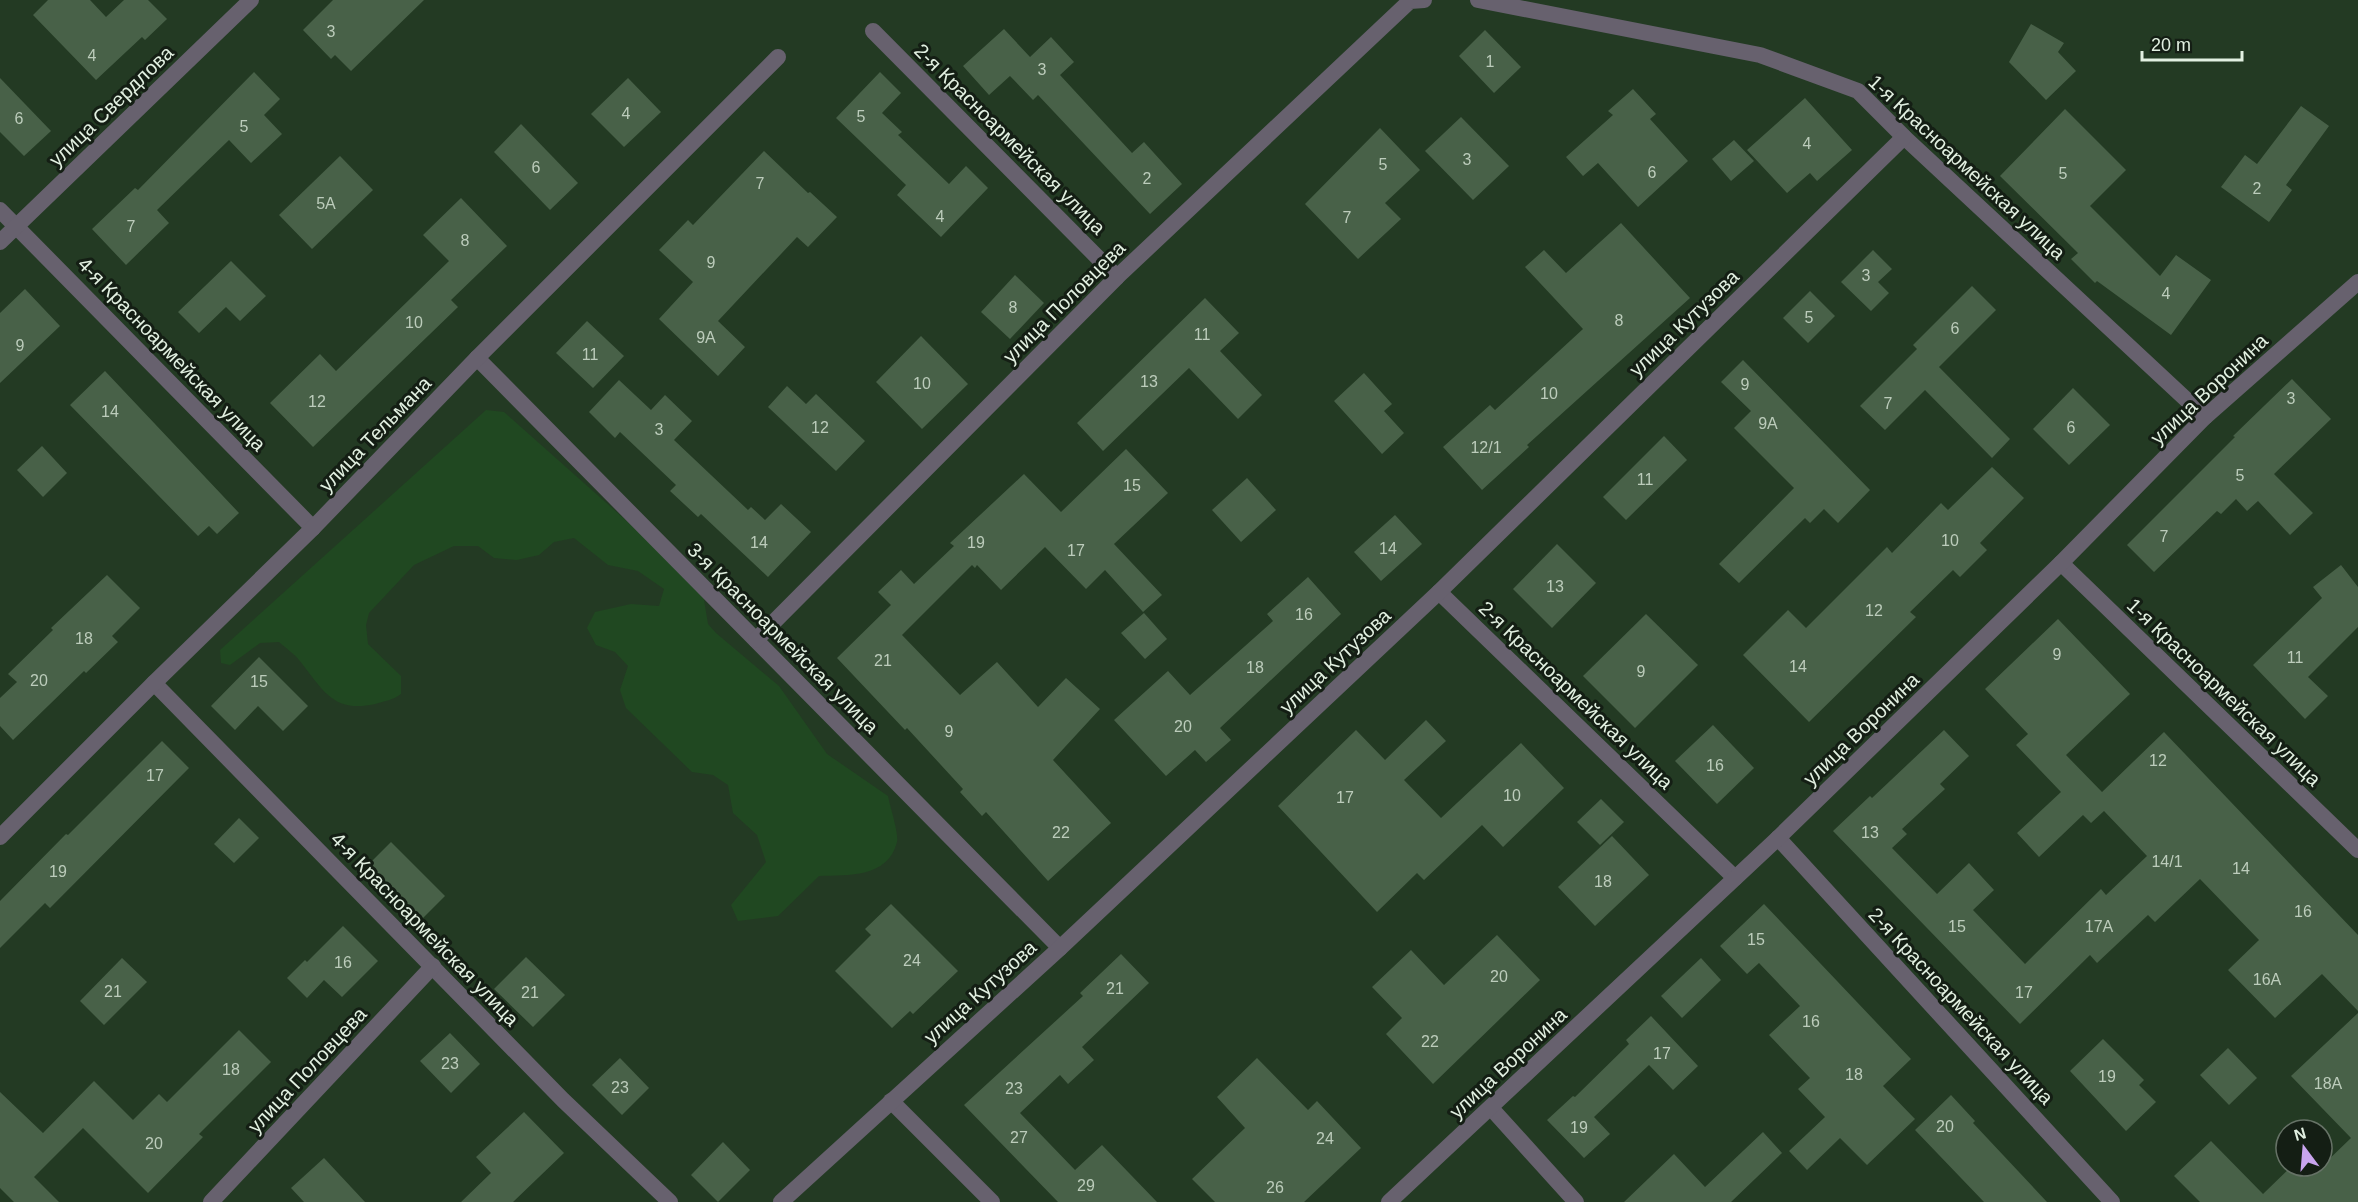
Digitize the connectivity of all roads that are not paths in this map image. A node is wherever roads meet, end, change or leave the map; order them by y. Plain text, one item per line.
1 (250, 0) edge
2 (1478, 0) edge
3 (1417, 1) edge
4 (873, 31) dead end
5 (778, 57) dead end
6 (1904, 137) junction
7 (0, 210) edge
8 (16, 226) junction
9 (0, 242) edge
10 (1118, 277) junction
11 (2358, 282) edge
12 (477, 358) junction
13 (2205, 417) junction
14 (313, 528) junction
15 (2061, 563) junction
16 (1440, 592) junction
17 (756, 640) junction
18 (154, 683) junction
19 (0, 837) edge
20 (1778, 838) junction
21 (2358, 850) edge
22 (1735, 878) junction
23 (1060, 948) junction
24 (433, 966) junction
25 (891, 1101) junction
26 (1491, 1108) junction
27 (211, 1202) edge
28 (670, 1202) edge
29 (781, 1202) edge
30 (992, 1202) edge
31 (1389, 1202) edge
32 (1576, 1202) edge
33 (2112, 1202) edge

1 - 8 street, улица Свердлова
2 - 6 street, 1-я Красноармейская улица
3 - 10 street, улица Половцева
4 - 10 street, 2-я Красноармейская улица
5 - 12 street, улица Тельмана
6 - 13 street, 1-я Красноармейская улица
6 - 16 street, улица Кутузова
7 - 8 street, 4-я Красноармейская улица
8 - 9 street, улица Свердлова
8 - 14 street, 4-я Красноармейская улица
10 - 17 street, улица Половцева
11 - 13 street, улица Воронина
12 - 14 street, улица Тельмана
12 - 17 street, 3-я Красноармейская улица
13 - 15 street, улица Воронина
14 - 18 street, улица Тельмана
15 - 20 street, улица Воронина
15 - 21 street, 1-я Красноармейская улица
16 - 22 street, 2-я Красноармейская улица
16 - 23 street, улица Кутузова
17 - 23 street, 3-я Красноармейская улица
18 - 19 street, улица Тельмана
18 - 24 street, 4-я Красноармейская улица
20 - 22 street, улица Воронина
20 - 33 street, 2-я Красноармейская улица
22 - 26 street, улица Воронина
23 - 25 street, улица Кутузова
24 - 27 street, улица Половцева
24 - 28 street, 4-я Красноармейская улица
25 - 29 street, улица Кутузова
25 - 30 street
26 - 31 street, улица Воронина
26 - 32 street

